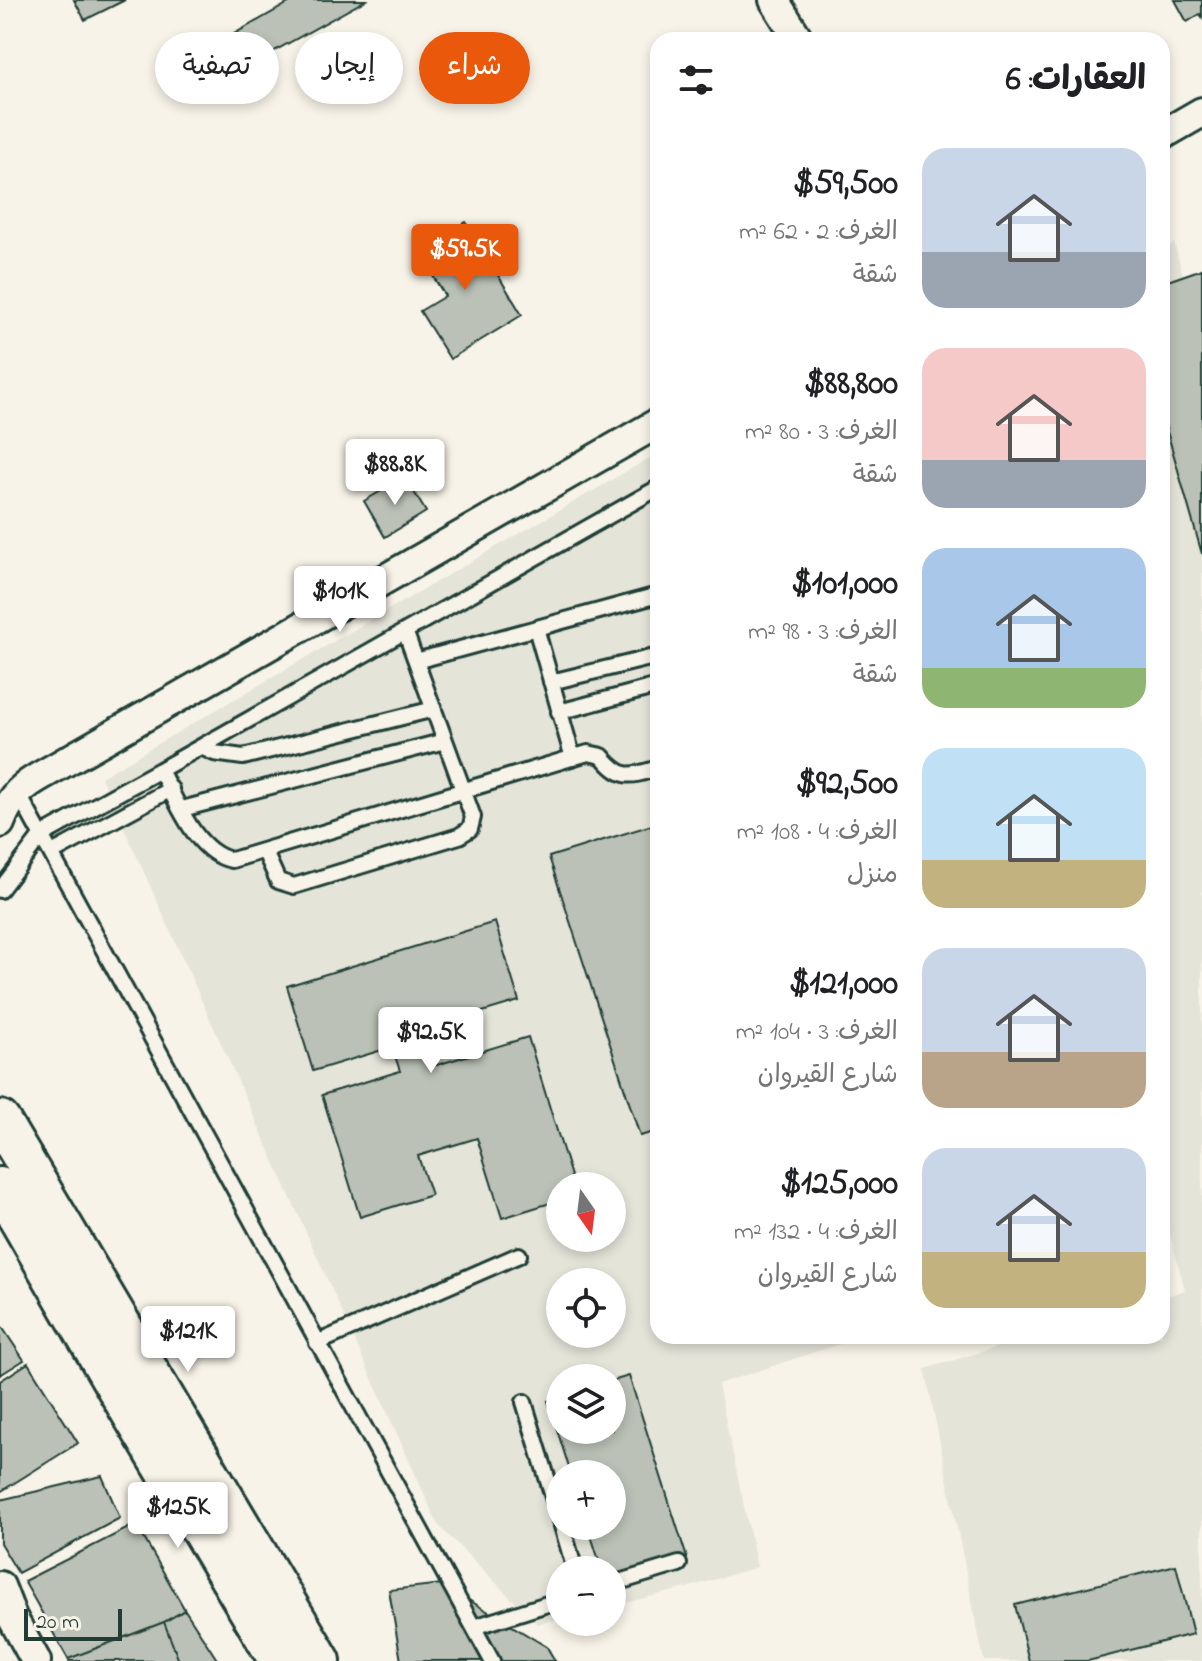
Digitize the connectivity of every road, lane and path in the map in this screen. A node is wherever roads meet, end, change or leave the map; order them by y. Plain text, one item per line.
1 (774, 0) edge
2 (794, 32) edge
3 (1202, 112) edge
4 (1170, 130) edge
5 (650, 428) edge
6 (650, 493) edge
7 (650, 597) edge
8 (536, 628) junction
9 (405, 631) junction
10 (650, 658) edge
11 (416, 661) junction
12 (551, 682) junction
13 (650, 688) edge
14 (434, 709) junction
15 (559, 712) junction
16 (445, 741) junction
17 (201, 747) junction
18 (573, 758) junction
19 (160, 770) junction
20 (650, 771) edge
21 (171, 789) junction
22 (17, 791) junction
23 (464, 791) junction
24 (182, 809) junction
25 (0, 823) edge
26 (42, 835) junction
27 (265, 852) junction
28 (52, 853) junction
29 (0, 890) edge
30 (0, 1120) edge
31 (0, 1187) edge
32 (519, 1255) dead end
33 (317, 1343) junction
34 (524, 1402) dead end
35 (546, 1474) edge
36 (679, 1564) dead end
37 (626, 1580) edge
38 (0, 1586) edge
39 (546, 1604) edge
40 (474, 1627) junction
41 (36, 1661) edge
42 (279, 1661) edge
43 (321, 1661) edge
44 (492, 1661) edge

1 - 2 street
3 - 4 street
5 - 22 street
6 - 9 lane
7 - 8 lane
8 - 11 lane
8 - 12 lane
9 - 11 lane
9 - 17 lane
10 - 12 lane
11 - 14 lane
12 - 15 lane
13 - 15 lane
14 - 16 lane
14 - 17 lane
15 - 18 lane
16 - 23 lane
16 - 24 lane
17 - 19 lane
18 - 20 lane
18 - 23 lane
19 - 21 lane
19 - 26 lane
21 - 24 lane
21 - 28 lane
22 - 25 street
22 - 26 lane
23 - 27 lane
23 - 27 lane
24 - 27 lane
26 - 28 lane
26 - 29 lane
28 - 33 lane
30 - 43 main road
31 - 42 main road
32 - 33 lane
33 - 40 lane
34 - 35 lane
36 - 37 lane
38 - 41 street
39 - 40 lane
40 - 44 lane

